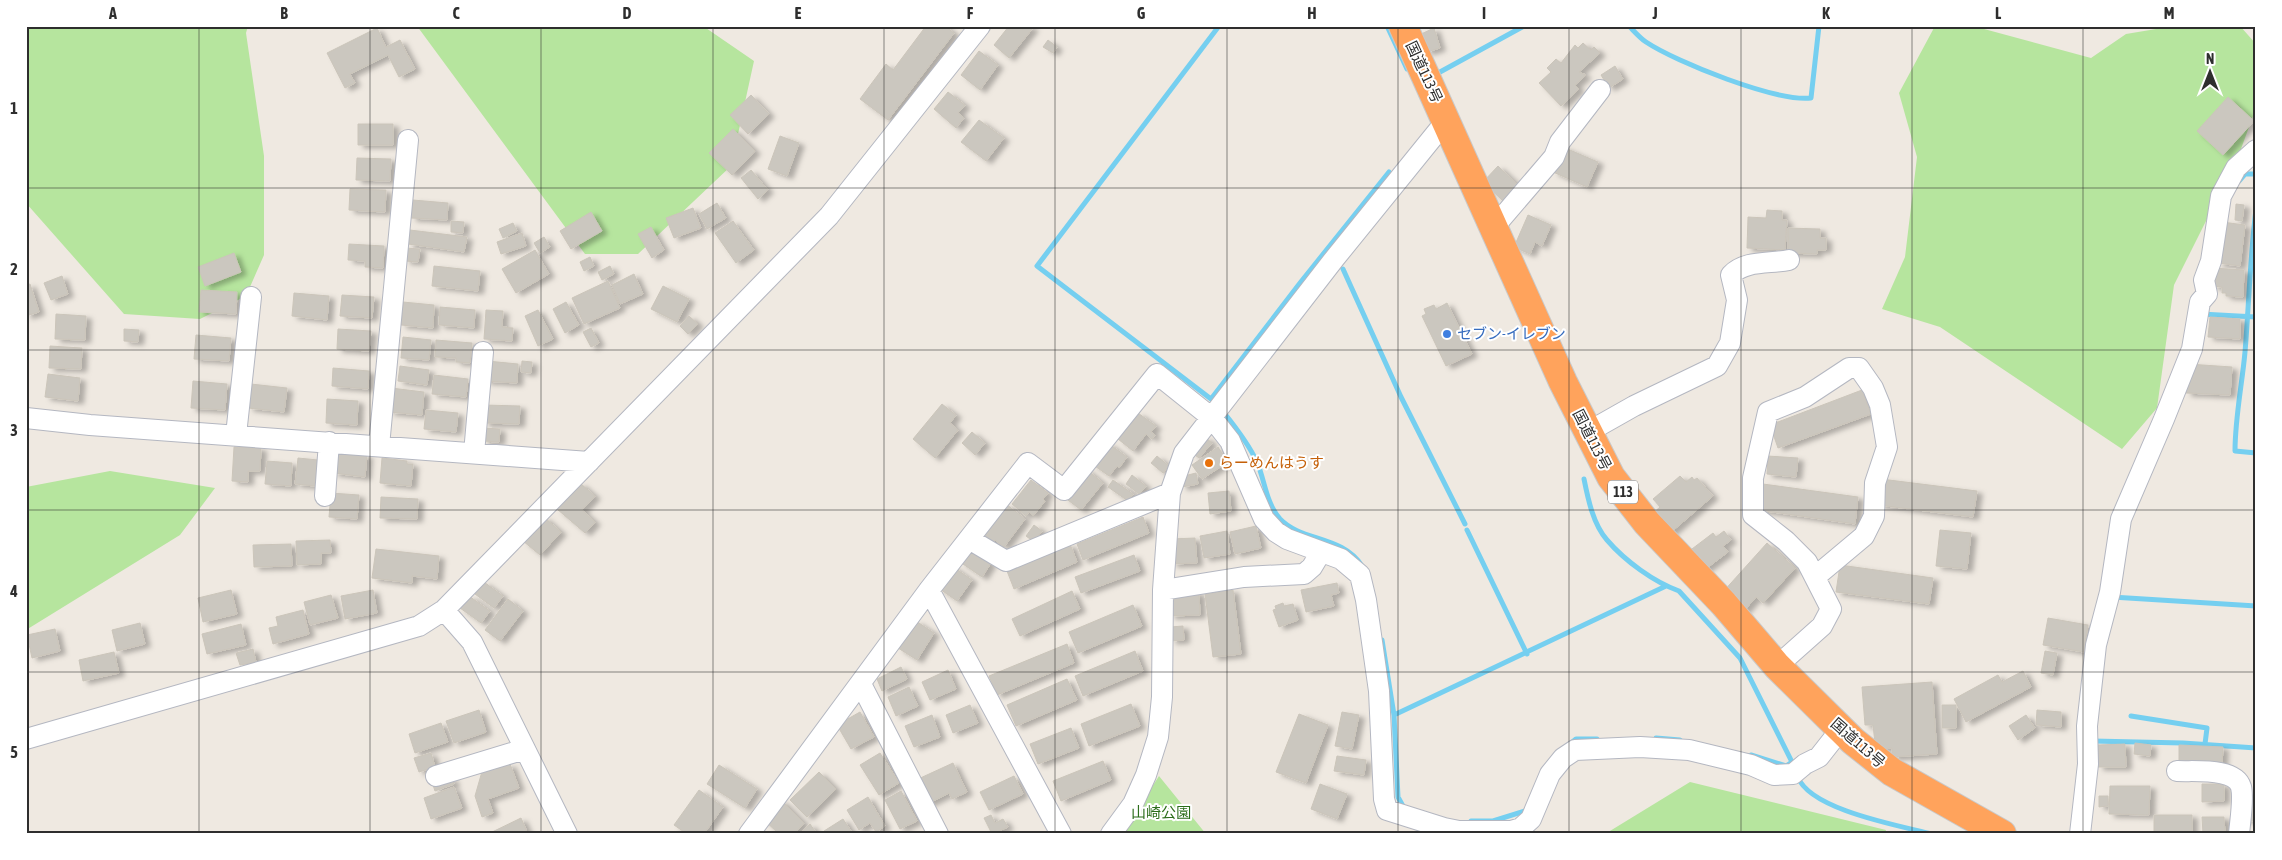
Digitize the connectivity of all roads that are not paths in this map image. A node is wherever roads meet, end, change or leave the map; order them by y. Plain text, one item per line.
1 (980, 26) edge
2 (1403, 26) edge
3 (1600, 90) dead end
4 (1446, 121) junction
5 (408, 140) dead end
6 (2256, 150) edge
7 (1494, 227) junction
8 (1789, 260) dead end
9 (251, 297) dead end
10 (483, 352) dead end
11 (26, 418) edge
12 (1212, 418) junction
13 (1588, 432) junction
14 (236, 435) junction
15 (330, 442) junction
16 (379, 446) junction
17 (474, 453) junction
18 (588, 462) junction
19 (1170, 494) junction
20 (325, 496) dead end
21 (969, 539) junction
22 (1321, 552) junction
23 (1815, 577) junction
24 (929, 590) junction
25 (1163, 590) junction
26 (444, 610) junction
27 (1777, 666) junction
28 (862, 684) junction
29 (1841, 729) junction
30 (26, 739) edge
31 (525, 749) junction
32 (2177, 771) dead end
33 (436, 776) dead end
34 (751, 833) edge
35 (567, 834) edge
36 (938, 834) edge
37 (1061, 834) edge
38 (1111, 834) edge
39 (2002, 834) edge
40 (2080, 834) edge
41 (2239, 834) edge

1 - 18 street
2 - 4 highway, 国道113号 / 113
3 - 7 street
4 - 7 highway, 国道113号 / 113
4 - 12 street
5 - 16 street
6 - 40 street
7 - 13 highway, 国道113号 / 113
8 - 13 street
9 - 14 street
10 - 17 street
11 - 14 street
12 - 19 street
12 - 21 street
12 - 22 street
13 - 27 highway, 国道113号 / 113
14 - 15 street
15 - 16 street
15 - 20 street
16 - 17 street
17 - 18 street
18 - 26 street
19 - 21 street
19 - 25 street
21 - 24 street
22 - 25 street
22 - 29 street
23 - 23 street
23 - 27 street
24 - 28 street
24 - 37 street
25 - 38 street
26 - 30 street
26 - 31 street
27 - 29 highway, 国道113号 / 113
28 - 34 street
28 - 36 street
29 - 39 highway, 国道113号 / 113
31 - 33 street
31 - 35 street
32 - 41 street

